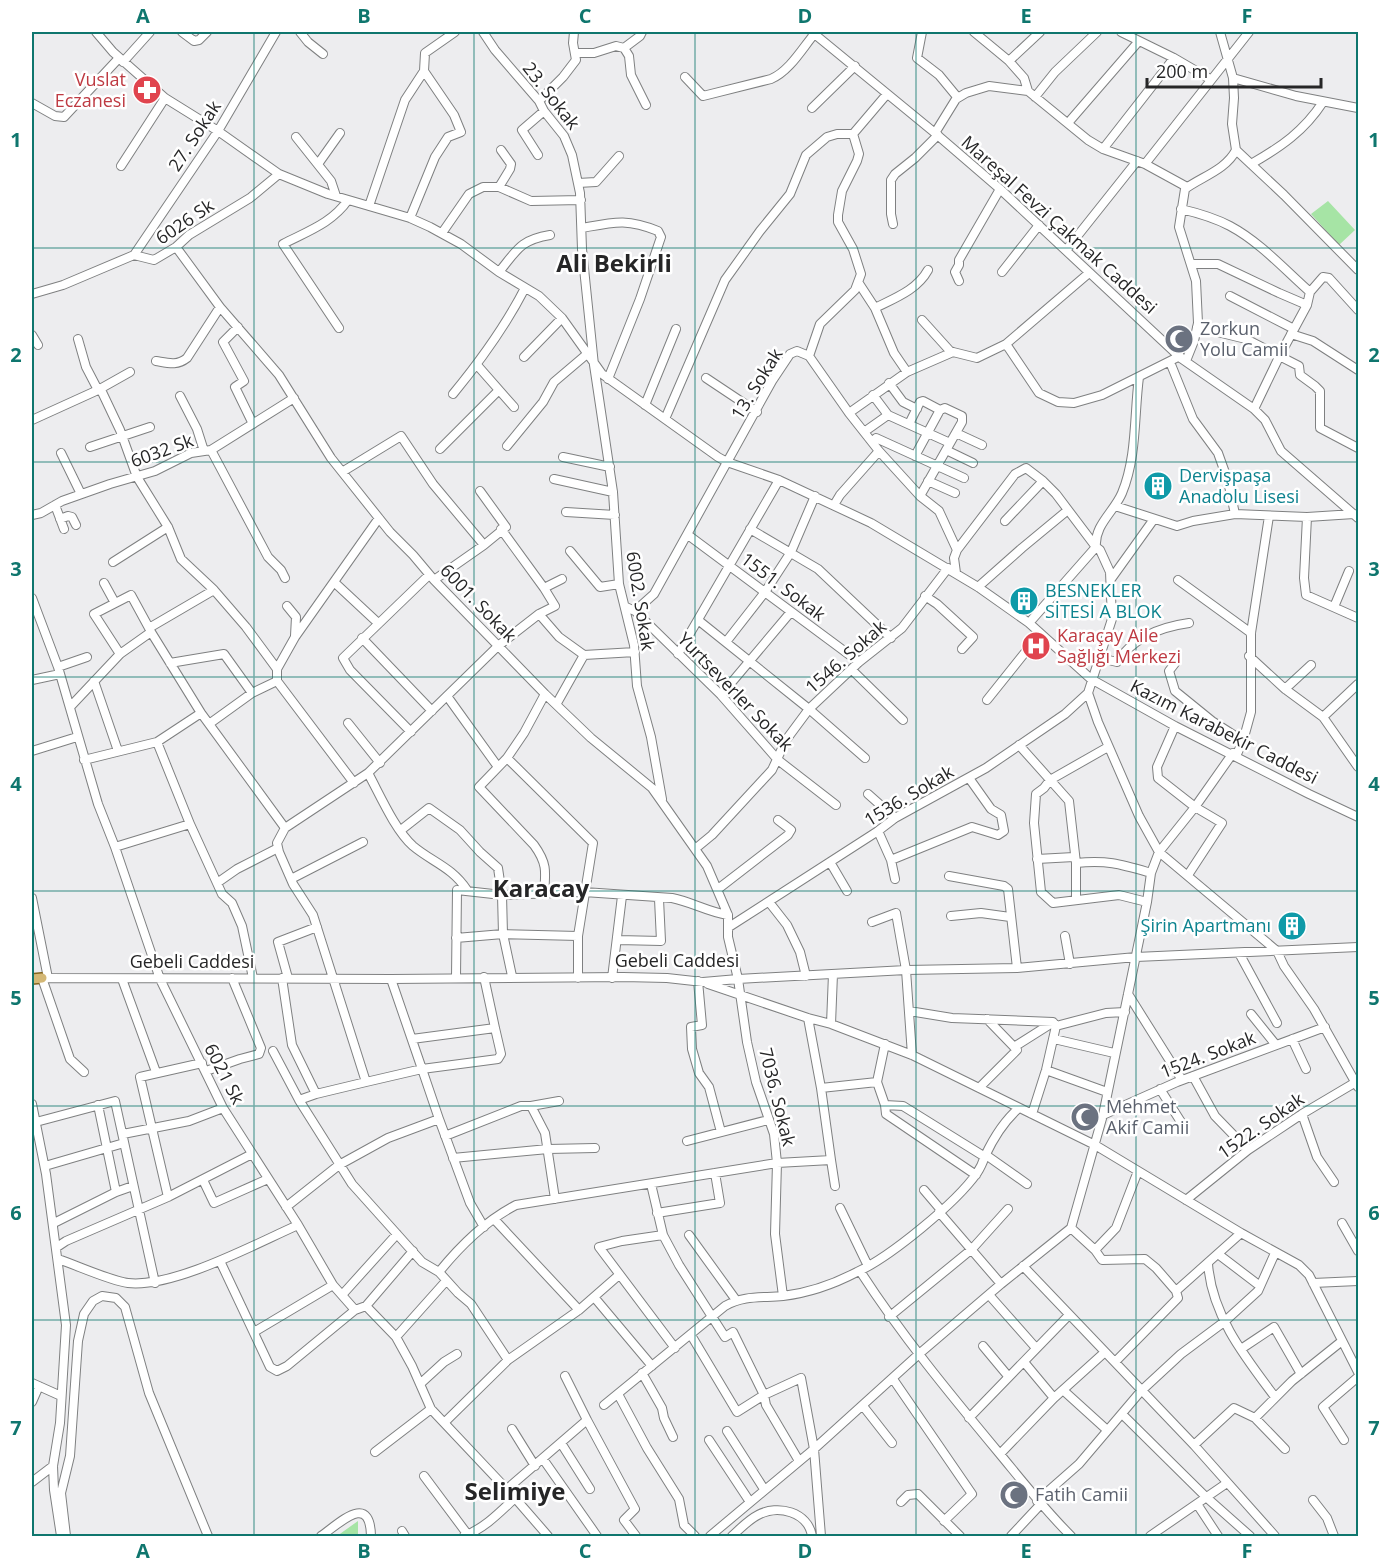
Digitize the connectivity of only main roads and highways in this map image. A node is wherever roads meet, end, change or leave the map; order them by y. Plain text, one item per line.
1 (45, 978) road end
2 (32, 979) edge

1 - 2 main road, Gebeli Caddesi

